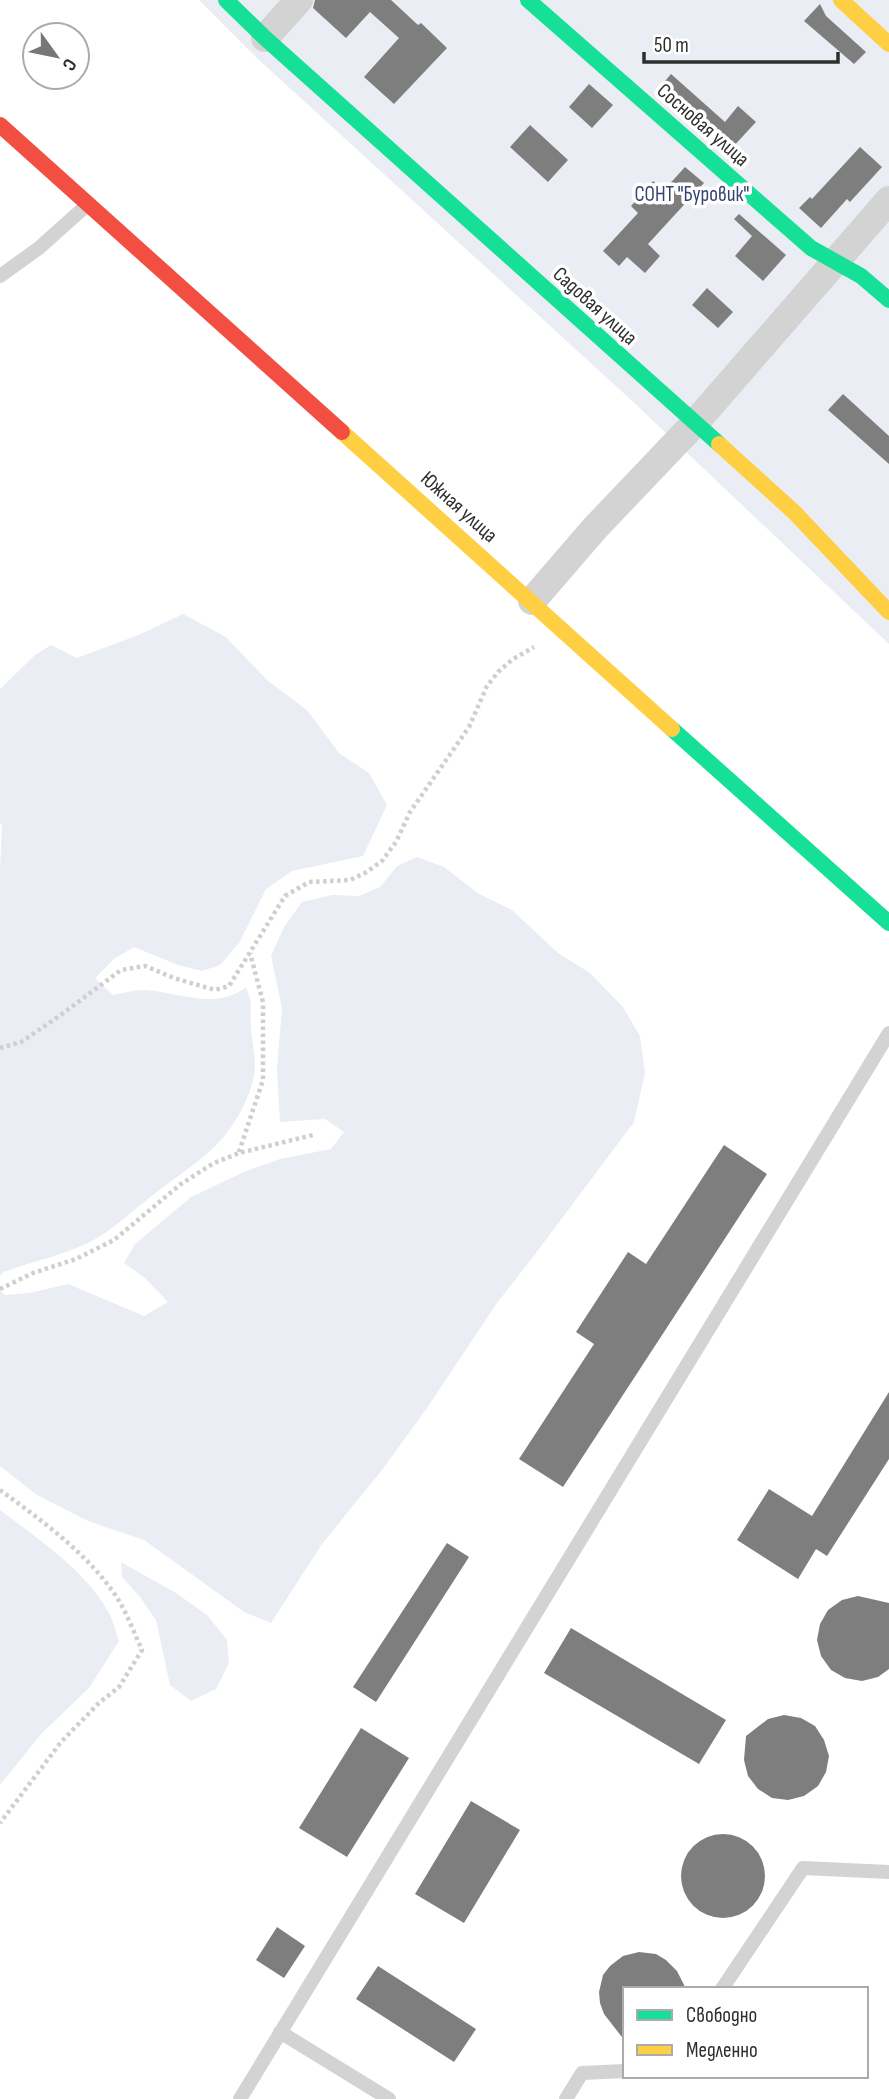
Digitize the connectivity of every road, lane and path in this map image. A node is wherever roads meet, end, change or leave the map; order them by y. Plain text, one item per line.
1 (226, 0) edge
2 (299, 0) edge
3 (528, 0) edge
4 (841, 0) edge
5 (265, 38) junction
6 (889, 44) edge
7 (0, 125) edge
8 (889, 200) edge
9 (88, 204) junction
10 (835, 262) junction
11 (4, 273) edge
12 (0, 287) edge
13 (889, 300) edge
14 (695, 423) junction
15 (532, 601) junction
16 (889, 612) edge
17 (564, 630) junction
18 (889, 923) edge
19 (250, 952) junction
20 (889, 1033) edge
21 (0, 1048) edge
22 (313, 1135) dead end
23 (239, 1153) junction
24 (0, 1289) edge
25 (0, 1490) edge
26 (0, 1823) edge
27 (889, 1871) edge
28 (723, 1987) edge
29 (281, 2032) junction
30 (623, 2071) edge
31 (240, 2099) edge
32 (389, 2099) edge
33 (566, 2099) edge

1 - 5 street, Садовая улица
2 - 5 street
3 - 10 street, Сосновая улица
4 - 6 street
5 - 14 street, Садовая улица
7 - 9 street, Южная улица
8 - 10 street
9 - 11 lane
9 - 15 street, Южная улица
10 - 13 street, Сосновая улица
10 - 14 street
11 - 12 lane
14 - 15 street
14 - 16 street, Садовая улица
15 - 17 street, Южная улица
17 - 18 street, Южная улица
17 - 19 path
19 - 21 path
19 - 23 path
20 - 29 lane
22 - 23 path
23 - 24 path
25 - 26 path
27 - 28 lane
29 - 31 lane
29 - 32 lane
30 - 33 lane

